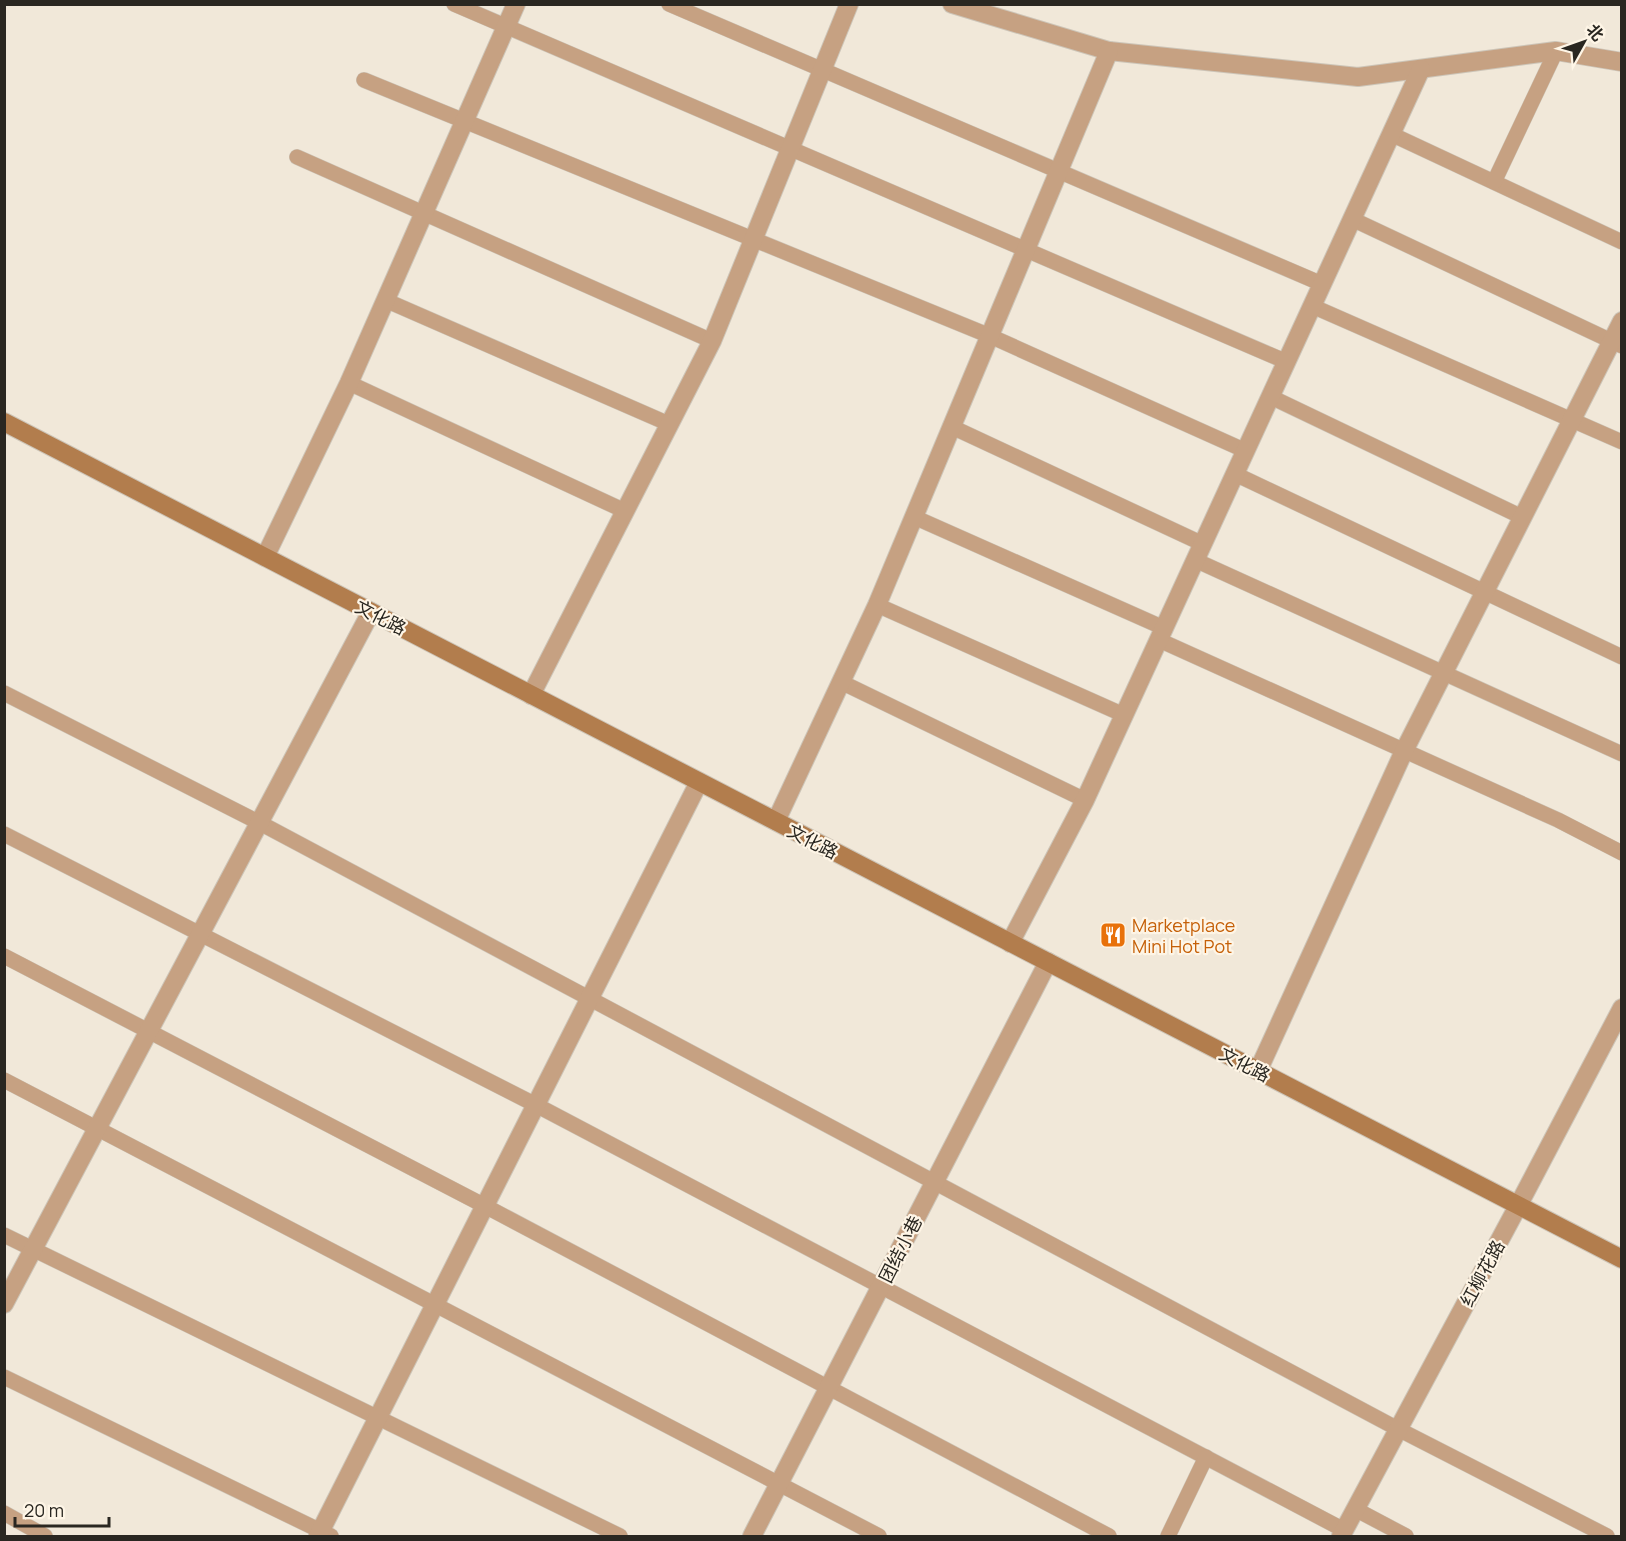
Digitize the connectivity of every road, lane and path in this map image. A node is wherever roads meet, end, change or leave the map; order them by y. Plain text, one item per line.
1 (454, 4) edge
2 (516, 4) edge
3 (669, 4) edge
4 (849, 4) edge
5 (952, 4) edge
6 (506, 27) junction
7 (1109, 51) junction
8 (1556, 51) junction
9 (1622, 62) edge
10 (1421, 69) junction
11 (822, 70) junction
12 (364, 80) dead end
13 (465, 121) junction
14 (1391, 134) junction
15 (790, 149) junction
16 (297, 157) dead end
17 (1059, 171) junction
18 (1494, 182) junction
19 (424, 214) junction
20 (1352, 219) junction
21 (753, 239) junction
22 (1622, 242) edge
23 (1026, 250) junction
24 (1322, 284) junction
25 (386, 300) junction
26 (1312, 306) junction
27 (1622, 321) edge
28 (990, 336) junction
29 (712, 341) junction
30 (1616, 344) edge
31 (1287, 362) junction
32 (349, 383) junction
33 (1271, 397) junction
34 (1572, 420) junction
35 (4, 423) edge
36 (669, 424) junction
37 (952, 427) junction
38 (1622, 442) edge
39 (1246, 451) junction
40 (1235, 474) junction
41 (625, 511) junction
42 (914, 517) junction
43 (1522, 517) junction
44 (1199, 552) junction
45 (265, 557) junction
46 (1485, 592) junction
47 (877, 605) junction
48 (371, 612) junction
49 (1162, 634) junction
50 (1622, 657) edge
51 (1443, 673) junction
52 (842, 682) junction
53 (4, 693) edge
54 (531, 695) junction
55 (1124, 715) junction
56 (1404, 751) junction
57 (1622, 754) edge
58 (699, 782) junction
59 (1085, 800) junction
60 (776, 821) junction
61 (260, 823) junction
62 (4, 834) edge
63 (1622, 853) edge
64 (201, 934) junction
65 (1010, 943) junction
66 (4, 956) edge
67 (1048, 962) junction
68 (590, 999) junction
69 (1622, 1008) edge
70 (149, 1031) junction
71 (1258, 1071) junction
72 (4, 1080) edge
73 (536, 1105) junction
74 (98, 1129) junction
75 (934, 1182) junction
76 (485, 1206) junction
77 (1518, 1206) junction
78 (4, 1235) edge
79 (33, 1250) junction
80 (1622, 1259) edge
81 (881, 1286) junction
82 (4, 1304) edge
83 (435, 1306) junction
84 (4, 1377) edge
85 (829, 1388) junction
86 (378, 1418) junction
87 (1398, 1429) junction
88 (1206, 1457) junction
89 (779, 1485) junction
90 (1355, 1509) junction
91 (4, 1513) edge
92 (1342, 1533) edge
93 (323, 1535) edge
94 (45, 1536) edge
95 (620, 1536) edge
96 (752, 1536) edge
97 (879, 1536) edge
98 (1109, 1536) edge
99 (1168, 1536) edge
100 (1407, 1536) edge
101 (1607, 1536) edge

1 - 6 lane
2 - 6 street
3 - 11 lane
4 - 11 street
5 - 7 street
6 - 13 street
6 - 15 lane
7 - 10 street
7 - 17 street
8 - 9 street
8 - 10 street
8 - 18 lane
10 - 14 street
11 - 15 street
11 - 17 lane
12 - 13 lane
13 - 19 street
13 - 21 lane
14 - 18 lane
14 - 20 street
15 - 21 street
15 - 23 lane
16 - 19 lane
17 - 23 street
17 - 24 lane
18 - 22 lane
19 - 25 street
19 - 29 lane
20 - 24 street
20 - 30 lane
21 - 28 lane
21 - 29 street
23 - 28 street
23 - 31 lane
24 - 26 street
25 - 32 street
25 - 36 lane
26 - 31 street
26 - 34 lane
27 - 30 street
28 - 37 street
28 - 39 lane
29 - 36 street
30 - 34 street
31 - 33 street
32 - 41 lane
32 - 45 street
33 - 39 street
33 - 43 lane
34 - 38 lane
34 - 43 street
35 - 45 main road, 文化路
36 - 41 street
37 - 42 street
37 - 44 lane
39 - 40 street
40 - 44 street
40 - 46 lane
41 - 54 street
42 - 47 street
42 - 49 lane
43 - 46 street
44 - 49 street
44 - 51 lane
45 - 48 main road, 文化路
46 - 50 lane
46 - 51 street
47 - 52 street
47 - 55 lane
48 - 54 main road, 文化路
48 - 61 street
49 - 55 street
49 - 56 lane
51 - 56 street
51 - 57 lane
52 - 59 lane
52 - 60 street
53 - 61 lane
54 - 58 main road, 文化路
55 - 59 street
56 - 63 lane
56 - 71 street
58 - 60 main road, 文化路
58 - 68 street
59 - 65 street
60 - 65 main road, 文化路
61 - 64 street
61 - 68 lane
62 - 64 lane
64 - 70 street
64 - 73 lane
65 - 67 main road, 文化路
66 - 70 lane
67 - 71 main road, 文化路
67 - 75 street, 团结小巷
68 - 73 street
68 - 75 lane
69 - 77 street, 红柳花路
70 - 74 street
70 - 76 lane
71 - 77 main road, 文化路
72 - 74 lane
73 - 76 street
73 - 81 lane
74 - 79 street
74 - 83 lane
75 - 81 street, 团结小巷
75 - 87 lane
76 - 83 street
76 - 85 lane
77 - 80 main road, 文化路
77 - 87 street, 红柳花路
78 - 79 lane
79 - 82 street
79 - 86 lane
81 - 85 street, 团结小巷
81 - 88 lane
83 - 86 street
83 - 89 lane
84 - 93 lane
85 - 89 street, 团结小巷
85 - 98 lane
86 - 93 street
86 - 95 lane
87 - 90 street, 红柳花路
87 - 101 lane
88 - 92 lane
88 - 99 lane
89 - 96 street, 团结小巷
89 - 97 lane
90 - 92 street, 红柳花路
90 - 100 lane
91 - 94 lane

